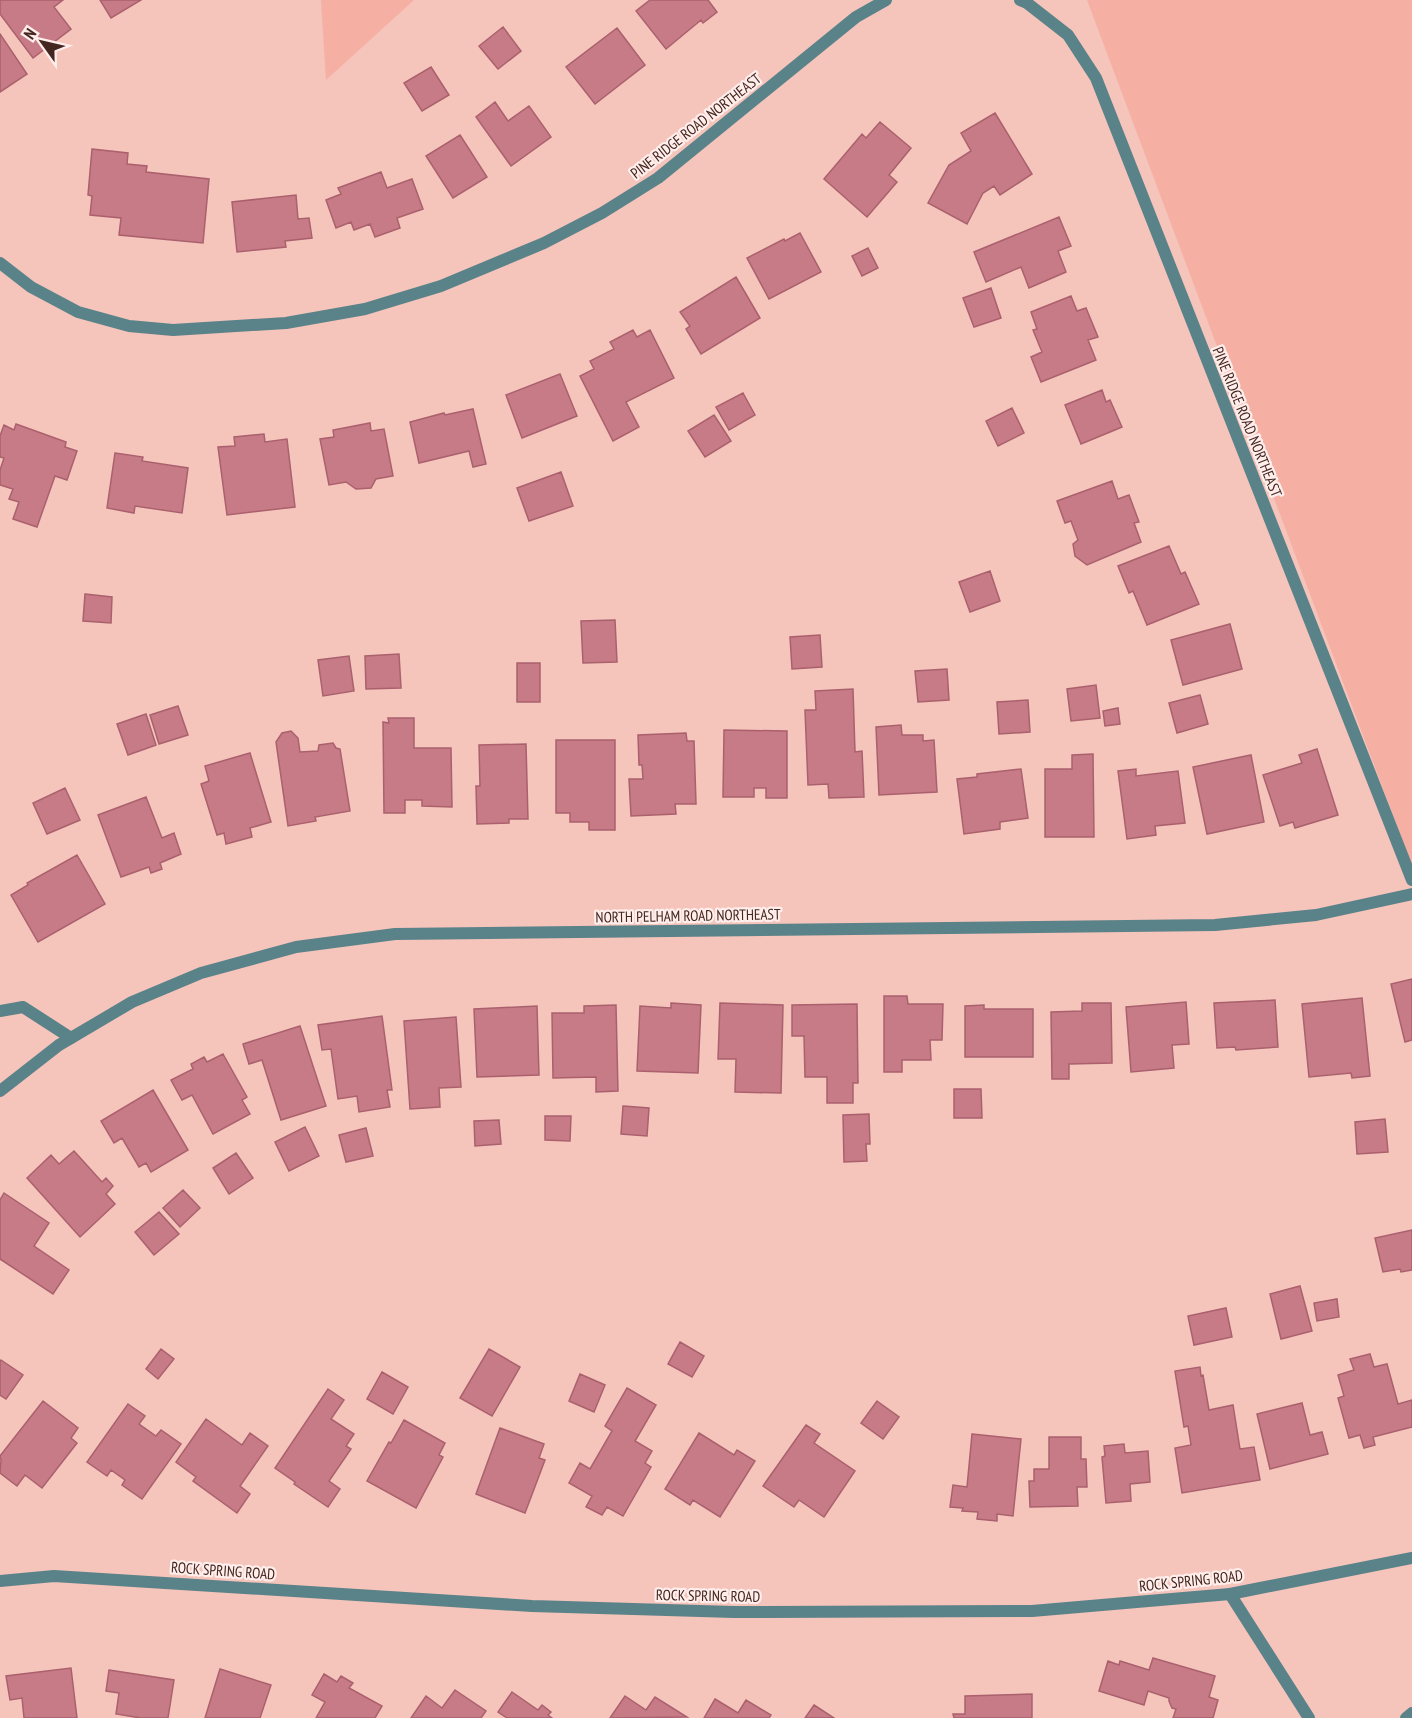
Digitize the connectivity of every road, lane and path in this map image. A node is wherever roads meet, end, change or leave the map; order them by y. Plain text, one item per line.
1 (886, 0) edge
2 (1020, 0) edge
3 (0, 263) edge
4 (1412, 880) edge
5 (1412, 894) edge
6 (0, 1011) edge
7 (71, 1038) junction
8 (0, 1091) edge
9 (1412, 1558) edge
10 (0, 1581) edge
11 (1230, 1594) junction
12 (1412, 1713) edge
13 (1309, 1718) edge
14 (1406, 1718) edge

1 - 3 street, PINE RIDGE ROAD NORTHEAST
2 - 4 street, PINE RIDGE ROAD NORTHEAST
5 - 7 street, NORTH PELHAM ROAD NORTHEAST
6 - 7 street
7 - 8 street, NORTH PELHAM ROAD NORTHEAST
9 - 11 street, ROCK SPRING ROAD
10 - 11 street, ROCK SPRING ROAD
11 - 13 street
12 - 14 street

